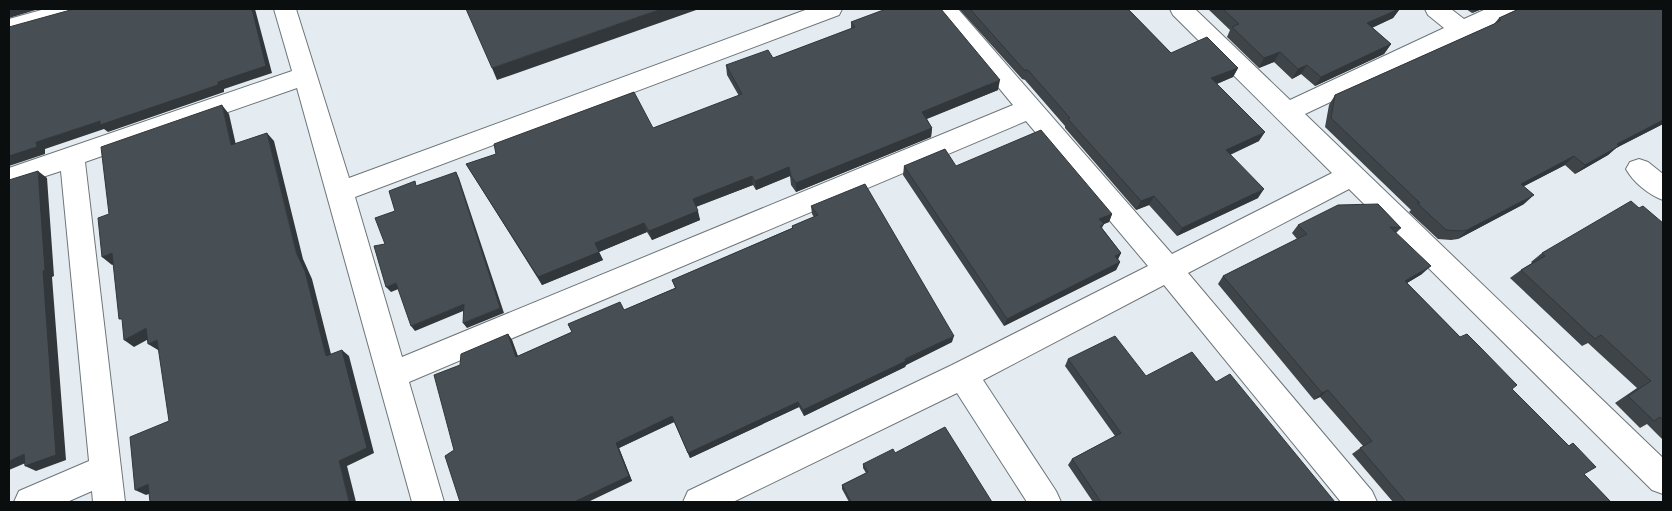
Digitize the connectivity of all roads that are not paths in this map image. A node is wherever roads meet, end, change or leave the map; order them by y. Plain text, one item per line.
1 (285, 9) edge
2 (831, 9) edge
3 (946, 9) edge
4 (1181, 9) edge
5 (1436, 9) edge
6 (1506, 9) edge
7 (65, 10) edge
8 (9, 27) edge
9 (1461, 29) junction
10 (306, 76) junction
11 (1029, 109) junction
12 (1286, 112) junction
13 (72, 156) junction
14 (1639, 169) dead end
15 (1352, 176) junction
16 (9, 178) edge
17 (1663, 189) edge
18 (340, 192) junction
19 (1169, 271) junction
20 (392, 375) junction
21 (963, 375) junction
22 (105, 470) junction
23 (1663, 479) edge
24 (736, 494) edge
25 (30, 502) edge
26 (109, 502) edge
27 (428, 502) edge
28 (699, 502) edge
29 (1045, 502) edge
30 (1361, 502) edge

1 - 10 street
2 - 18 street
3 - 11 street
4 - 12 street
5 - 9 street
6 - 9 street
7 - 8 street
9 - 12 street
10 - 13 street
10 - 18 street
11 - 19 street
11 - 20 street
12 - 15 street
13 - 16 street
13 - 22 street
14 - 17 street
15 - 19 street
15 - 23 street
18 - 20 street
19 - 21 street
19 - 30 street
20 - 27 street
21 - 24 street
21 - 29 street
22 - 25 street
22 - 26 street
24 - 28 street

